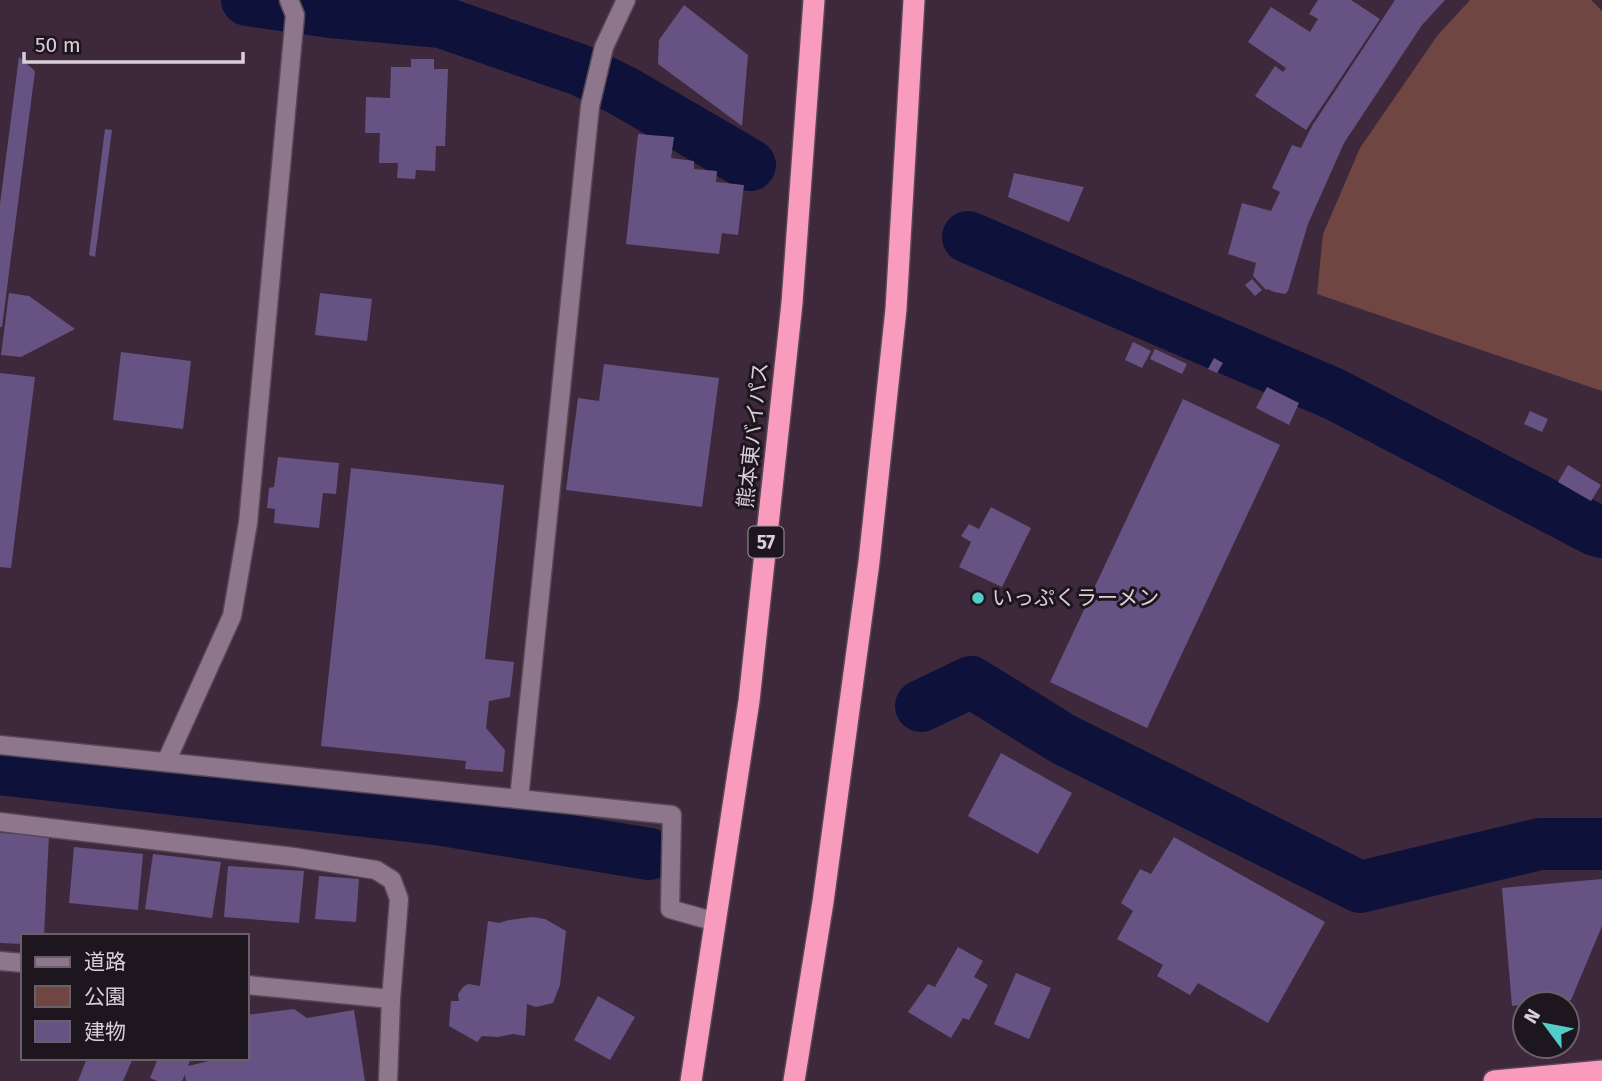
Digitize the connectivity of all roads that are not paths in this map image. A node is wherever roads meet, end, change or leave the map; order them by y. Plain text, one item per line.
1 (289, 0) edge
2 (626, 0) edge
3 (814, 0) edge
4 (914, 0) edge
5 (0, 745) edge
6 (166, 762) junction
7 (519, 799) junction
8 (0, 822) edge
9 (716, 922) junction
10 (0, 961) edge
11 (21, 963) edge
12 (248, 985) edge
13 (391, 999) junction
14 (1602, 1071) edge
15 (388, 1081) edge
16 (691, 1081) edge
17 (794, 1081) edge
18 (1494, 1081) edge

1 - 6 street
2 - 7 street
3 - 9 highway, 熊本東バイパス / 57
4 - 17 highway
5 - 6 street
6 - 7 street
7 - 9 street
8 - 13 street
9 - 16 highway, 熊本東バイパス / 57
10 - 11 street
12 - 13 street
13 - 15 street
14 - 18 highway

